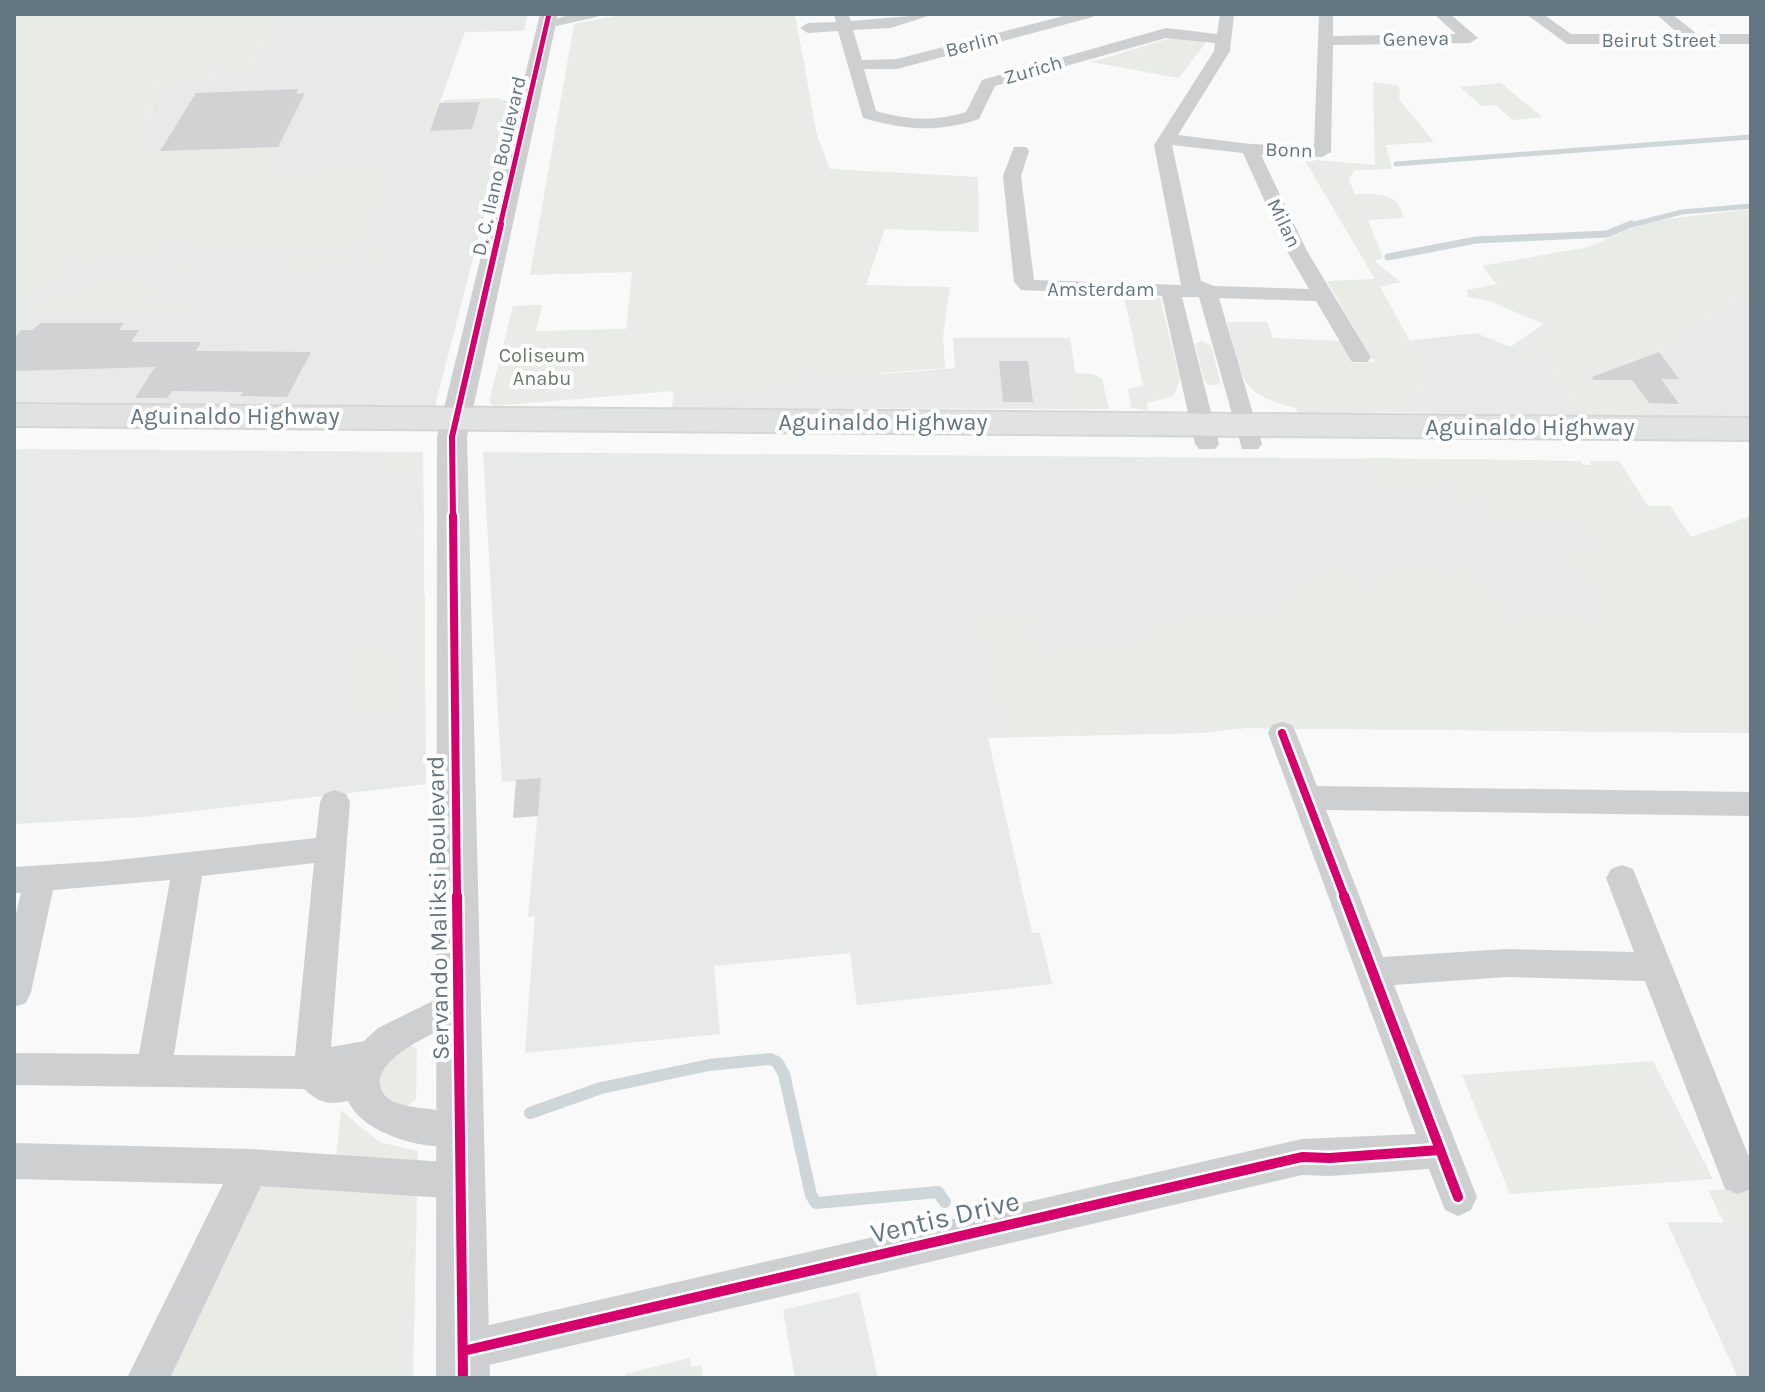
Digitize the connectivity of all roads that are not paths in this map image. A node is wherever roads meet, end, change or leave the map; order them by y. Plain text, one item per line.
1 (592, 14) edge
2 (927, 14) edge
3 (1088, 14) edge
4 (1227, 14) edge
5 (1326, 14) edge
6 (1441, 14) edge
7 (1533, 14) edge
8 (1663, 14) edge
9 (548, 19) edge
10 (843, 20) edge
11 (808, 28) dead end
12 (1225, 39) junction
13 (1751, 39) edge
14 (1695, 40) junction
15 (1324, 41) junction
16 (855, 65) junction
17 (1166, 139) junction
18 (1250, 149) junction
19 (1020, 151) dead end
20 (1200, 286) junction
21 (1170, 289) junction
22 (1323, 295) junction
23 (1360, 357) dead end
24 (14, 415) edge
25 (456, 428) junction
26 (1751, 429) edge
27 (14, 434) edge
28 (1204, 434) junction
29 (1247, 434) junction
30 (1751, 448) edge
31 (1282, 733) dead end
32 (1307, 798) junction
33 (335, 802) dead end
34 (1751, 804) edge
35 (331, 849) junction
36 (188, 865) junction
37 (1622, 878) dead end
38 (27, 880) edge
39 (1657, 967) junction
40 (1373, 972) junction
41 (14, 992) edge
42 (459, 1005) junction
43 (367, 1068) junction
44 (14, 1069) edge
45 (154, 1072) junction
46 (311, 1073) junction
47 (460, 1130) junction
48 (1440, 1150) junction
49 (14, 1161) edge
50 (251, 1167) junction
51 (1738, 1176) dead end
52 (461, 1181) junction
53 (1458, 1197) dead end
54 (463, 1365) edge
55 (148, 1378) edge

1 - 9 street
2 - 10 street
3 - 16 street, Berlin
4 - 12 street
5 - 15 street, Bonn
6 - 15 street, Geneva
7 - 14 street, Beirut Street
8 - 14 street
9 - 25 street, D. C. Ilano Boulevard
10 - 11 street
10 - 16 street, Zurich
12 - 16 street, Zurich
12 - 17 street
13 - 14 street, Beirut Street
15 - 18 street, Bonn
17 - 18 street, Bonn
17 - 20 street
18 - 22 street, Milan
19 - 21 street, Amsterdam
20 - 21 street
20 - 22 street
20 - 29 street
21 - 28 street
22 - 23 street, Milan
24 - 25 highway, Aguinaldo Highway
25 - 27 highway, Aguinaldo Highway
25 - 28 highway, Aguinaldo Highway
25 - 42 street, Servando Maliksi Boulevard
26 - 29 highway, Aguinaldo Highway
28 - 29 highway, Aguinaldo Highway
29 - 30 highway, Aguinaldo Highway
31 - 32 street
32 - 34 street
32 - 40 street
33 - 35 street
35 - 36 street
35 - 46 street
36 - 38 street
36 - 45 street
37 - 39 street
38 - 41 street
39 - 40 street
39 - 51 street
40 - 48 street
42 - 43 street
42 - 47 street, Servando Maliksi Boulevard
43 - 46 street
43 - 47 street
44 - 45 street
45 - 46 street
47 - 52 street, Servando Maliksi Boulevard
48 - 53 street
48 - 54 street, Ventis Drive
49 - 50 street
50 - 52 street
50 - 55 street
52 - 54 street, Servando Maliksi Boulevard

